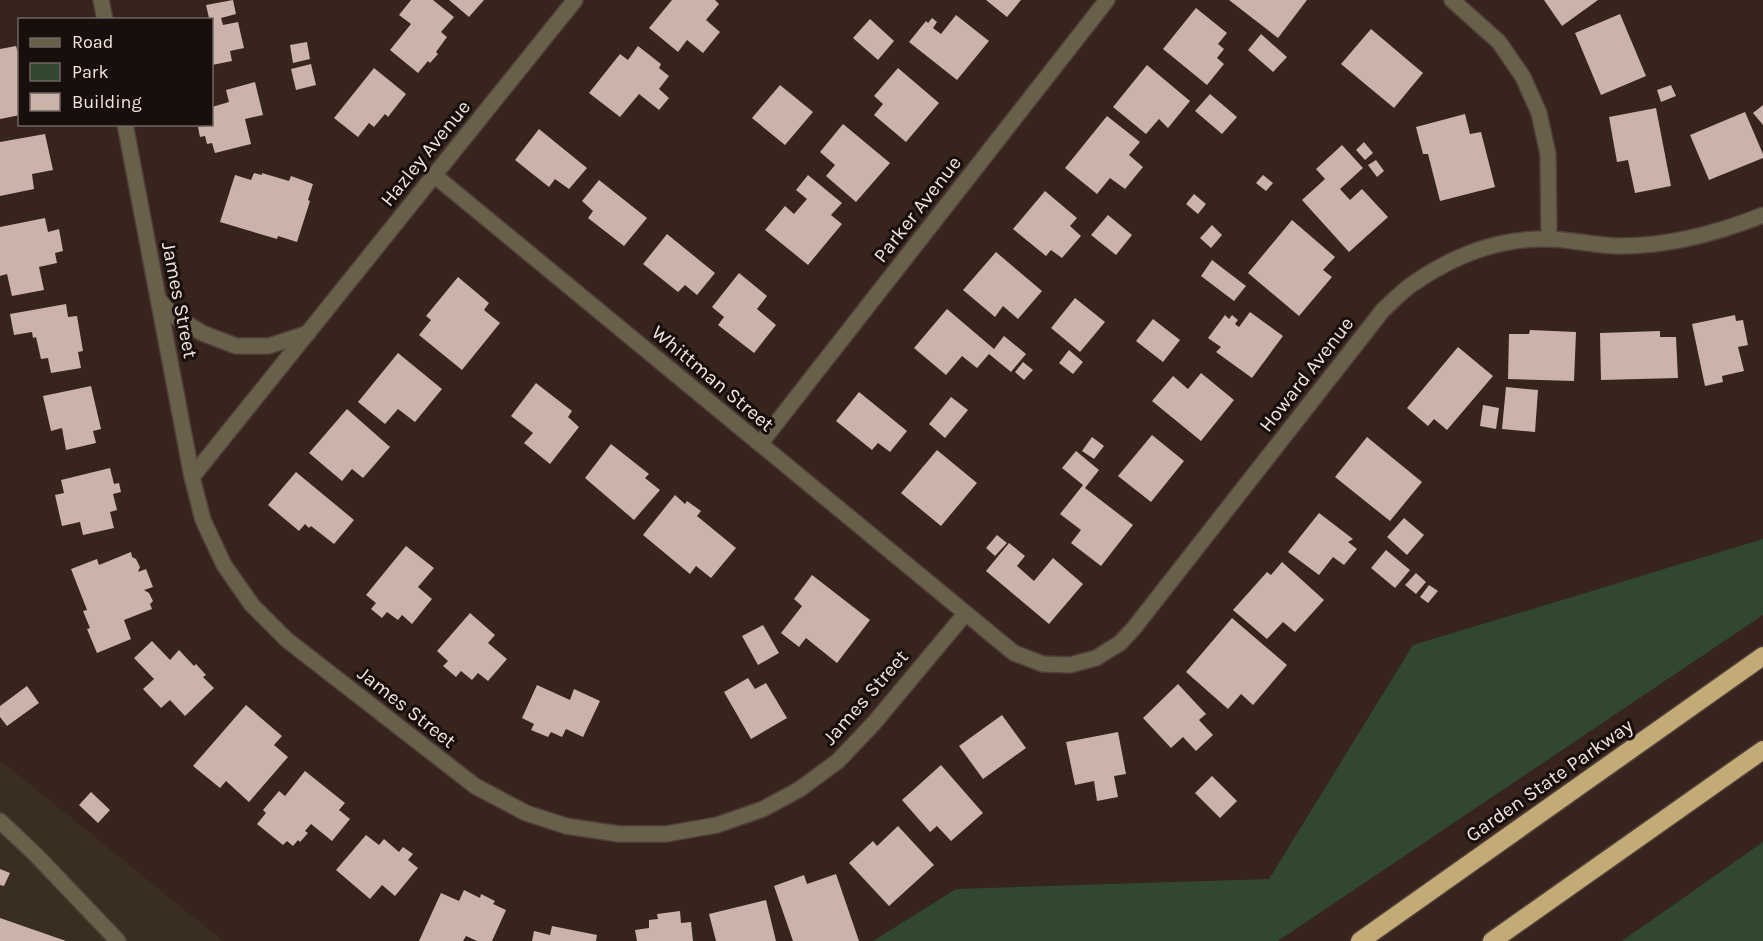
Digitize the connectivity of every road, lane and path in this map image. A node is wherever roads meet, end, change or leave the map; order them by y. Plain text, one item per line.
1 (101, 0) edge
2 (574, 0) edge
3 (1107, 0) edge
4 (1452, 0) edge
5 (105, 18) edge
6 (125, 126) edge
7 (434, 175) junction
8 (1763, 215) edge
9 (1549, 239) junction
10 (158, 298) junction
11 (308, 333) junction
12 (760, 444) junction
13 (192, 477) junction
14 (964, 614) junction
15 (1763, 656) edge
16 (1763, 750) edge
17 (0, 821) edge
18 (118, 941) edge
19 (1360, 941) edge
20 (1491, 941) edge

1 - 5 street
2 - 7 street, Hazley Avenue
3 - 12 street, Parker Avenue
4 - 9 street
6 - 10 street, James Street
7 - 11 street, Hazley Avenue
7 - 12 street, Whittman Street
8 - 9 street, Howard Avenue
9 - 14 street, Howard Avenue
10 - 11 street
10 - 13 street, James Street
11 - 13 street, Hazley Avenue
12 - 14 street, Whittman Street
13 - 14 street, James Street
15 - 19 highway, Garden State Parkway
16 - 20 highway
17 - 18 street

